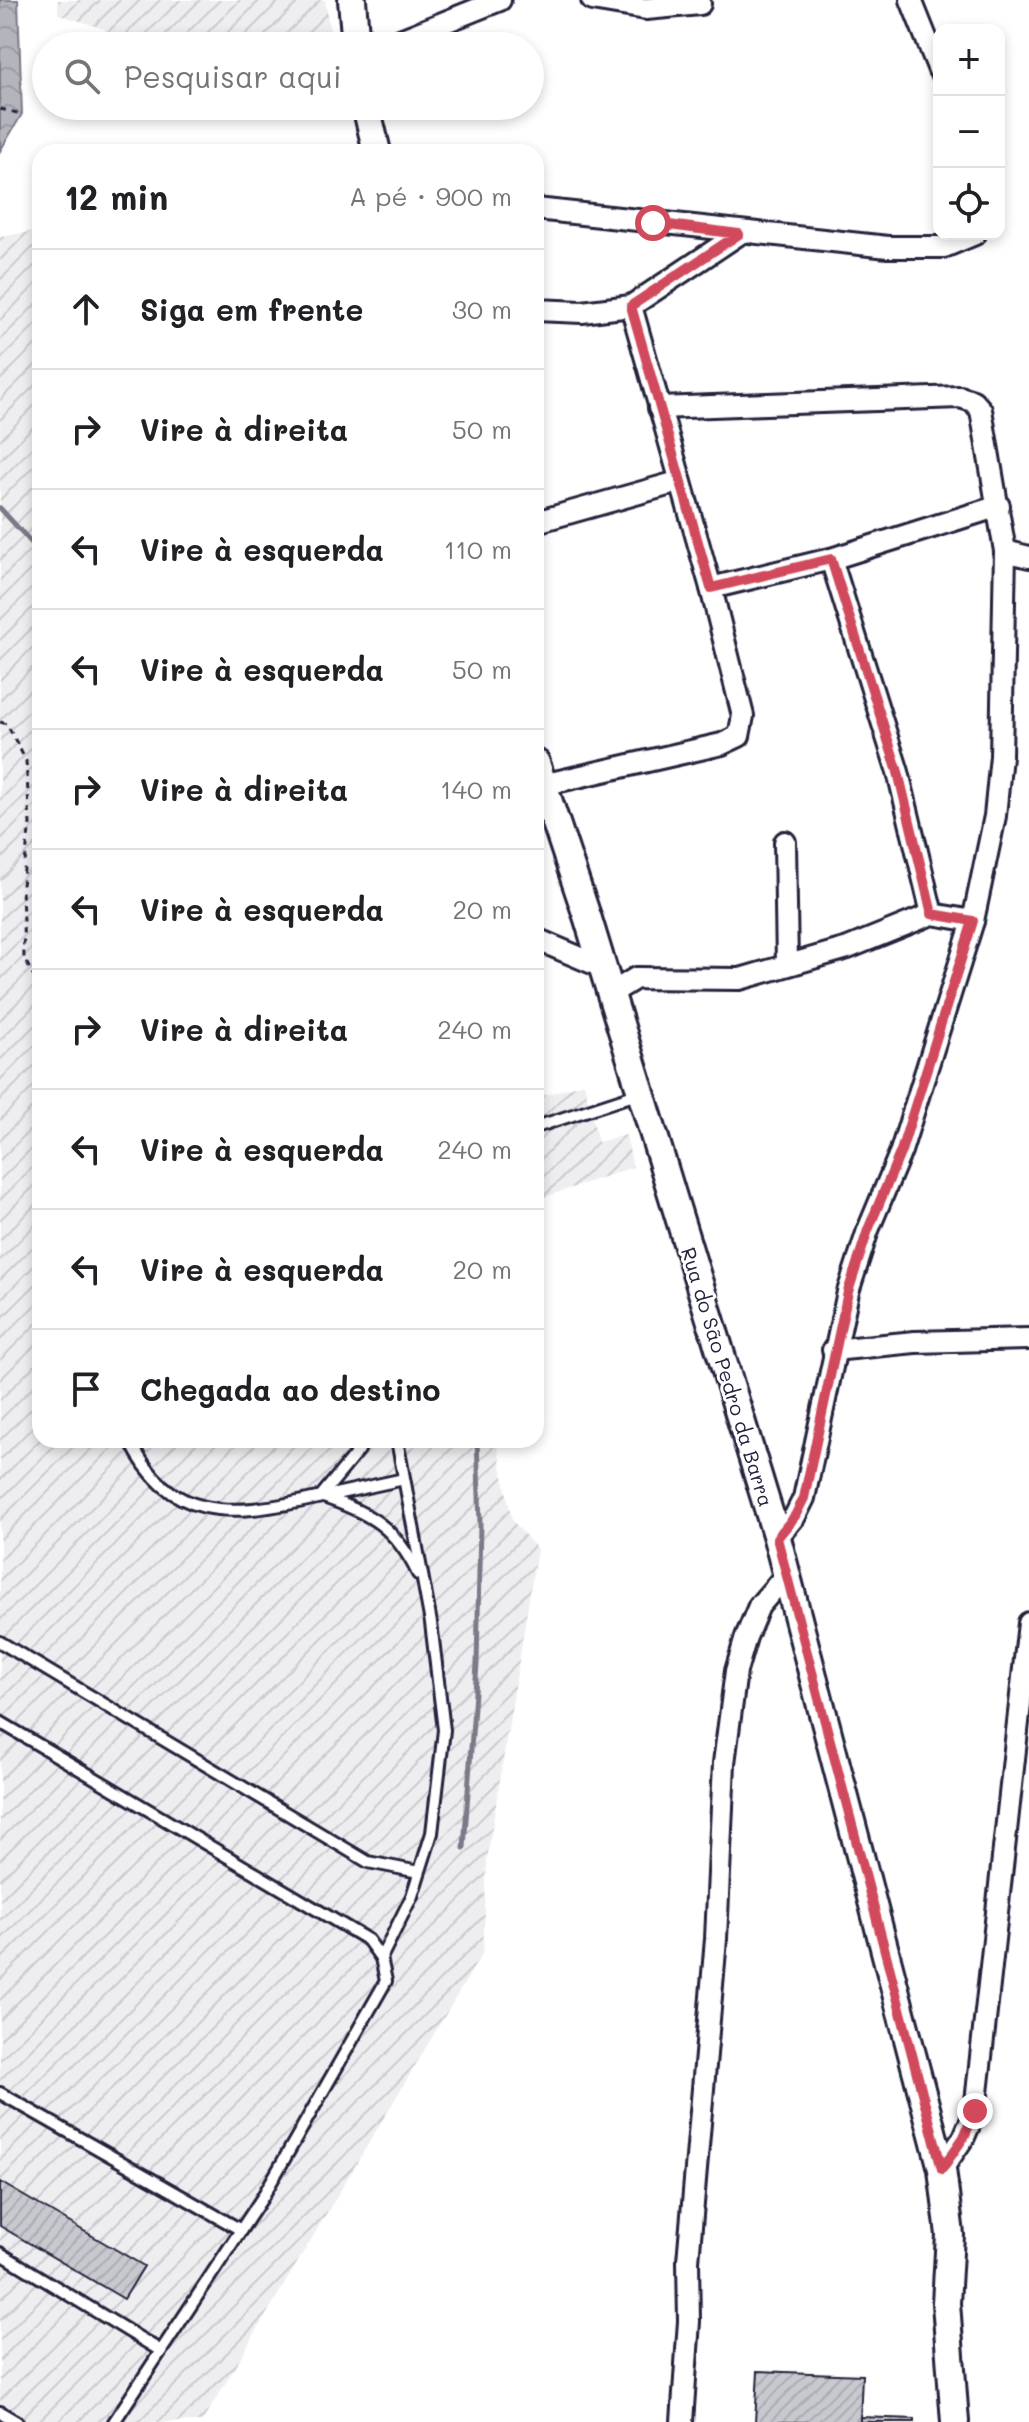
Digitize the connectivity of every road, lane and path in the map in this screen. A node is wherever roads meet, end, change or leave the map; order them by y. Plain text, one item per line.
1 (352, 0) edge
2 (500, 0) edge
3 (592, 0) edge
4 (911, 0) edge
5 (700, 4) dead end
6 (355, 32) edge
7 (420, 32) edge
8 (933, 55) edge
9 (0, 109) edge
10 (22, 114) dead end
11 (369, 120) edge
12 (375, 144) edge
13 (544, 210) edge
14 (739, 234) junction
15 (964, 240) edge
16 (631, 306) junction
17 (544, 310) edge
18 (659, 408) junction
19 (678, 482) junction
20 (999, 506) junction
21 (544, 520) edge
22 (1005, 551) junction
23 (1029, 557) edge
24 (831, 559) junction
25 (711, 588) junction
26 (0, 722) edge
27 (544, 773) edge
28 (544, 789) edge
29 (785, 842) dead end
30 (932, 914) junction
31 (973, 921) junction
32 (544, 942) edge
33 (787, 965) junction
34 (602, 967) junction
35 (32, 973) edge
36 (610, 994) junction
37 (640, 1093) junction
38 (544, 1125) edge
39 (1029, 1339) edge
40 (833, 1350) junction
41 (134, 1448) edge
42 (360, 1448) edge
43 (398, 1448) edge
44 (404, 1479) junction
45 (321, 1497) junction
46 (777, 1538) junction
47 (785, 1576) junction
48 (424, 1587) junction
49 (1029, 1623) edge
50 (0, 1642) edge
51 (0, 1722) edge
52 (419, 1872) junction
53 (381, 1958) junction
54 (0, 2093) edge
55 (942, 2169) junction
56 (241, 2230) junction
57 (0, 2253) edge
58 (12, 2260) junction
59 (0, 2264) edge
60 (161, 2351) junction
61 (0, 2412) edge
62 (17, 2422) edge
63 (114, 2422) edge
64 (682, 2422) edge
65 (955, 2422) edge

1 - 6 street
2 - 7 street
3 - 5 street
4 - 8 street
9 - 10 path
11 - 12 street
13 - 14 street
14 - 15 street
14 - 16 street
16 - 17 street
16 - 18 street
18 - 19 street
18 - 20 street
19 - 21 street
19 - 25 street
20 - 22 street
20 - 24 street
22 - 23 street
22 - 31 street
24 - 25 street
24 - 30 street
25 - 27 street
26 - 35 path
28 - 34 street, Rua do São Pedro da Barra
29 - 33 street
30 - 31 street
30 - 33 street
31 - 40 street
32 - 34 street
33 - 36 street
34 - 36 street, Rua do São Pedro da Barra
36 - 37 street, Rua do São Pedro da Barra
37 - 38 lane
37 - 46 street, Rua do São Pedro da Barra
39 - 40 street
40 - 46 street
41 - 45 lane
42 - 45 lane
43 - 44 lane
44 - 45 lane
44 - 48 lane
45 - 48 lane
46 - 47 street, Rua do São Pedro da Barra
47 - 55 street, Rua do São Pedro da Barra
47 - 64 street
48 - 52 lane
49 - 55 street
50 - 52 lane
51 - 53 lane
52 - 53 lane
53 - 56 lane
54 - 56 lane
55 - 65 street, Rua do São Pedro da Barra
56 - 60 lane
57 - 58 lane
58 - 59 lane
58 - 60 lane
60 - 63 lane
61 - 62 lane

